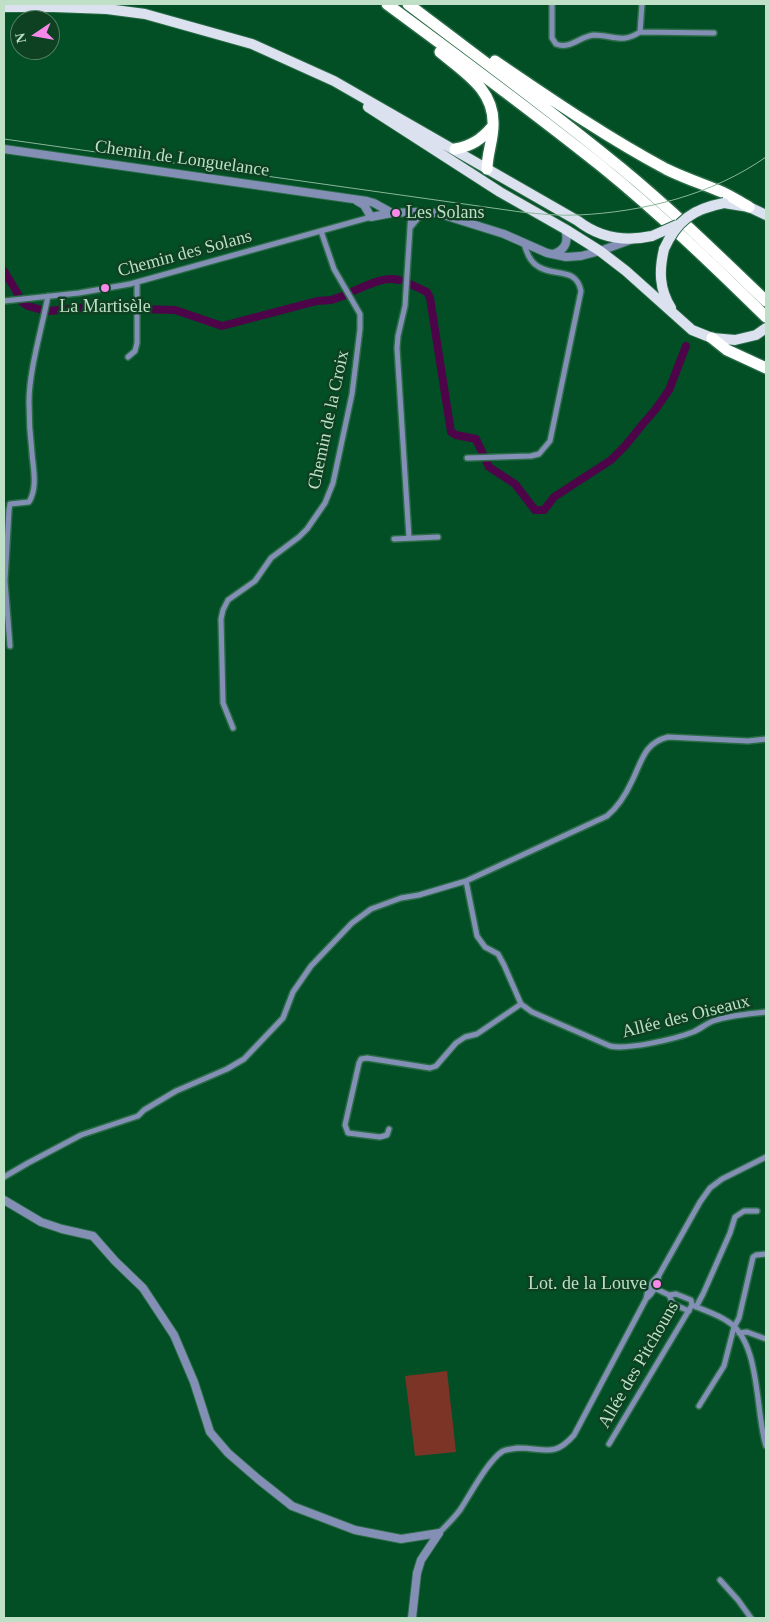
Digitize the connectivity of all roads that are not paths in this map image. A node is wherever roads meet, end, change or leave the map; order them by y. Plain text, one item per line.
1 (381, 4) edge
2 (387, 4) edge
3 (408, 4) edge
4 (412, 4) edge
5 (552, 4) edge
6 (642, 4) edge
7 (4, 7) edge
8 (640, 32) junction
9 (714, 33) dead end
10 (310, 70) junction
11 (494, 126) junction
12 (4, 149) edge
13 (455, 149) junction
14 (487, 168) junction
15 (724, 198) junction
16 (355, 200) junction
17 (522, 202) junction
18 (749, 207) joint
19 (411, 212) junction
20 (423, 212) junction
21 (392, 213) junction
22 (766, 216) edge
23 (371, 217) junction
24 (678, 225) junction
25 (560, 226) junction
26 (410, 228) junction
27 (321, 231) junction
28 (633, 239) junction
29 (524, 244) junction
30 (600, 251) junction
31 (552, 254) junction
32 (137, 282) junction
33 (48, 296) junction
34 (4, 301) edge
35 (766, 302) edge
36 (675, 315) junction
37 (766, 317) edge
38 (766, 328) edge
39 (712, 338) junction
40 (128, 357) dead end
41 (766, 368) edge
42 (467, 458) dead end
43 (438, 537) dead end
44 (409, 538) junction
45 (394, 539) dead end
46 (10, 646) dead end
47 (234, 728) dead end
48 (766, 739) edge
49 (466, 881) junction
50 (522, 1004) junction
51 (766, 1012) edge
52 (389, 1129) dead end
53 (766, 1157) edge
54 (4, 1177) edge
55 (4, 1200) edge
56 (757, 1211) dead end
57 (766, 1254) edge
58 (652, 1287) junction
59 (669, 1296) junction
60 (693, 1304) junction
61 (689, 1311) junction
62 (734, 1327) junction
63 (739, 1333) junction
64 (766, 1340) edge
65 (698, 1406) dead end
66 (609, 1444) dead end
67 (766, 1446) edge
68 (439, 1533) junction
69 (720, 1580) dead end
70 (412, 1618) edge
71 (751, 1618) edge

1 - 11 highway
2 - 37 highway
3 - 35 highway
4 - 15 highway
5 - 8 street
6 - 8 street
7 - 10 main road
8 - 9 street
10 - 13 main road
10 - 17 main road
11 - 13 highway
11 - 14 highway
12 - 16 street, Chemin de Longuelance
13 - 14 main road
14 - 17 main road
14 - 28 main road
15 - 18 highway
15 - 24 main road, bridge
16 - 21 street, Chemin de Longuelance
16 - 23 street
17 - 25 main road
18 - 22 main road
19 - 20 street
19 - 21 street
19 - 26 street
20 - 26 street
20 - 29 street
21 - 23 street
23 - 27 street, Chemin des Solans
24 - 28 main road, bridge
24 - 36 main road, bridge
25 - 30 main road
25 - 31 street
26 - 44 street
27 - 32 street, Chemin des Solans
27 - 47 street, Chemin de la Croix
28 - 30 street
29 - 31 street
29 - 42 street
30 - 31 street
30 - 36 main road
32 - 33 street, Chemin des Solans
32 - 40 street
33 - 34 street, Chemin des Solans
33 - 46 street
36 - 39 main road
38 - 39 main road
39 - 41 highway
43 - 44 street
44 - 45 street
48 - 49 street
49 - 50 street
49 - 54 street
50 - 51 street, Allée des Oiseaux
50 - 52 street
53 - 58 street
55 - 68 street
56 - 60 street, Allée des Pitchouns
57 - 62 street
58 - 59 street
58 - 68 street
59 - 60 street
59 - 61 street
60 - 61 street, Allée des Pitchouns
60 - 62 street
61 - 66 street, Allée des Pitchouns
62 - 63 street
62 - 65 street
63 - 64 street
63 - 67 street
68 - 70 street
69 - 71 street

